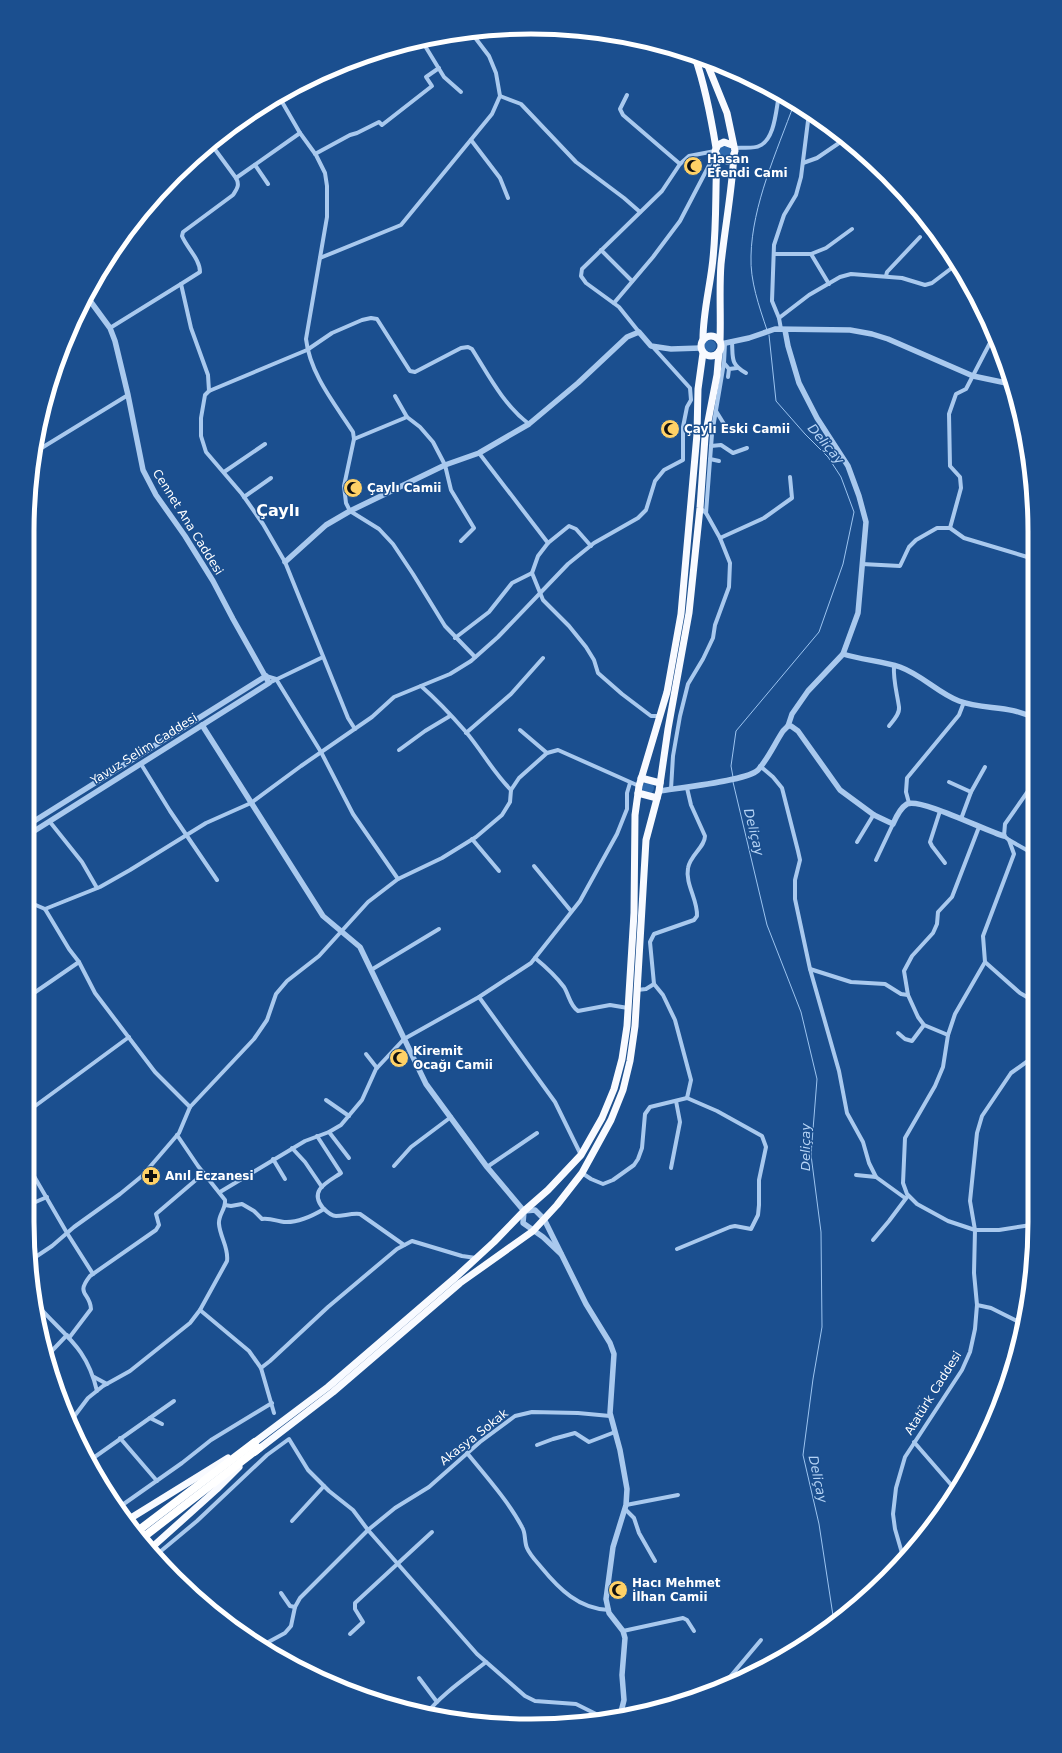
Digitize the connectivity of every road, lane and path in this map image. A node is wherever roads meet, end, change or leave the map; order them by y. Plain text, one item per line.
1 (475, 37) edge
2 (425, 46) edge
3 (697, 62) edge
4 (708, 67) edge
5 (439, 68) junction
6 (461, 92) dead end
7 (627, 95) dead end
8 (500, 96) junction
9 (778, 100) edge
10 (282, 102) edge
11 (808, 119) edge
12 (300, 133) junction
13 (471, 140) junction
14 (840, 142) edge
15 (214, 148) edge
16 (734, 149) junction
17 (716, 152) junction
18 (316, 154) junction
19 (803, 163) junction
20 (680, 164) junction
21 (255, 165) junction
22 (236, 178) junction
23 (268, 184) dead end
24 (508, 198) dead end
25 (640, 212) junction
26 (852, 229) dead end
27 (920, 237) dead end
28 (601, 250) junction
29 (774, 254) junction
30 (812, 254) junction
31 (320, 258) junction
32 (952, 268) edge
33 (886, 276) junction
34 (632, 281) junction
35 (181, 284) junction
36 (829, 284) junction
37 (90, 301) edge
38 (614, 303) junction
39 (779, 318) junction
40 (110, 328) junction
41 (783, 329) junction
42 (639, 332) junction
43 (702, 340) junction
44 (732, 341) junction
45 (722, 342) junction
46 (990, 342) edge
47 (651, 346) junction
48 (307, 350) junction
49 (702, 351) junction
50 (719, 352) junction
51 (724, 363) junction
52 (737, 368) junction
53 (729, 369) junction
54 (746, 373) dead end
55 (728, 376) dead end
56 (972, 376) junction
57 (1005, 383) edge
58 (209, 390) junction
59 (128, 395) junction
60 (395, 396) dead end
61 (717, 412) junction
62 (724, 415) dead end
63 (407, 417) junction
64 (529, 424) junction
65 (724, 424) dead end
66 (354, 438) junction
67 (265, 444) dead end
68 (711, 446) junction
69 (41, 448) edge
70 (747, 448) dead end
71 (479, 453) junction
72 (710, 459) junction
73 (719, 460) dead end
74 (445, 465) junction
75 (224, 472) junction
76 (790, 477) dead end
77 (271, 478) dead end
78 (244, 497) junction
79 (700, 508) junction
80 (350, 511) junction
81 (706, 513) junction
82 (950, 528) junction
83 (720, 538) junction
84 (461, 540) dead end
85 (548, 543) junction
86 (591, 546) junction
87 (1028, 557) edge
88 (285, 562) junction
89 (862, 564) junction
90 (532, 573) junction
91 (540, 592) junction
92 (455, 638) junction
93 (843, 654) junction
94 (323, 657) junction
95 (475, 657) junction
96 (543, 658) dead end
97 (894, 666) junction
98 (266, 676) junction
99 (276, 679) junction
100 (269, 682) junction
101 (421, 686) junction
102 (964, 702) junction
103 (1028, 715) edge
104 (450, 716) junction
105 (660, 716) junction
106 (202, 725) junction
107 (788, 726) junction
108 (889, 726) dead end
109 (355, 729) junction
110 (520, 730) dead end
111 (466, 733) junction
112 (399, 750) dead end
113 (321, 752) junction
114 (547, 753) junction
115 (141, 764) junction
116 (760, 766) junction
117 (985, 767) dead end
118 (642, 778) junction
119 (660, 782) junction
120 (949, 782) dead end
121 (630, 783) junction
122 (687, 788) junction
123 (671, 789) junction
124 (511, 790) junction
125 (639, 790) junction
126 (1028, 791) edge
127 (971, 792) junction
128 (658, 794) junction
129 (251, 803) junction
130 (909, 803) junction
131 (940, 811) junction
132 (874, 814) junction
133 (961, 818) junction
134 (34, 820) edge
135 (50, 822) junction
136 (893, 824) junction
137 (979, 827) junction
138 (34, 831) edge
139 (187, 835) junction
140 (1004, 836) junction
141 (472, 839) junction
142 (1009, 840) junction
143 (857, 842) dead end
144 (1028, 852) edge
145 (876, 860) dead end
146 (944, 863) dead end
147 (534, 866) dead end
148 (499, 871) dead end
149 (398, 879) junction
150 (218, 880) dead end
151 (97, 888) junction
152 (34, 904) edge
153 (45, 908) junction
154 (571, 911) junction
155 (439, 929) dead end
156 (340, 931) junction
157 (535, 958) junction
158 (79, 962) junction
159 (986, 962) junction
160 (810, 969) junction
161 (370, 970) junction
162 (654, 984) junction
163 (637, 990) junction
164 (34, 993) edge
165 (908, 996) junction
166 (479, 997) junction
167 (1028, 998) edge
168 (628, 1008) junction
169 (924, 1025) junction
170 (898, 1033) dead end
171 (948, 1035) junction
172 (130, 1037) junction
173 (404, 1039) junction
174 (366, 1054) dead end
175 (1028, 1061) edge
176 (378, 1068) junction
177 (687, 1098) junction
178 (326, 1100) dead end
179 (676, 1101) junction
180 (190, 1107) junction
181 (34, 1108) edge
182 (349, 1116) junction
183 (451, 1117) junction
184 (330, 1132) junction
185 (537, 1133) dead end
186 (177, 1135) junction
187 (317, 1136) junction
188 (292, 1148) junction
189 (581, 1155) junction
190 (349, 1158) dead end
191 (273, 1160) junction
192 (394, 1166) dead end
193 (488, 1167) junction
194 (671, 1168) dead end
195 (204, 1173) junction
196 (582, 1173) junction
197 (856, 1175) dead end
198 (34, 1176) edge
199 (876, 1177) junction
200 (285, 1179) dead end
201 (322, 1187) junction
202 (220, 1192) junction
203 (47, 1197) junction
204 (907, 1197) junction
205 (34, 1203) edge
206 (225, 1205) junction
207 (324, 1209) junction
208 (524, 1211) junction
209 (544, 1219) junction
210 (1028, 1225) edge
211 (975, 1230) junction
212 (533, 1231) junction
213 (67, 1233) junction
214 (873, 1240) dead end
215 (404, 1245) junction
216 (677, 1249) dead end
217 (561, 1254) junction
218 (35, 1257) edge
219 (476, 1258) junction
220 (93, 1274) junction
221 (977, 1305) junction
222 (200, 1310) junction
223 (42, 1311) edge
224 (1018, 1321) edge
225 (68, 1336) junction
226 (51, 1352) edge
227 (261, 1368) junction
228 (94, 1377) junction
229 (107, 1384) junction
230 (97, 1391) junction
231 (174, 1401) dead end
232 (272, 1403) junction
233 (274, 1413) dead end
234 (610, 1416) junction
235 (74, 1417) edge
236 (150, 1418) junction
237 (162, 1424) dead end
238 (615, 1432) junction
239 (120, 1438) junction
240 (914, 1442) junction
241 (257, 1445) junction
242 (536, 1445) dead end
243 (468, 1453) junction
244 (94, 1457) edge
245 (157, 1481) junction
246 (952, 1485) edge
247 (324, 1486) junction
248 (678, 1496) dead end
249 (123, 1505) edge
250 (626, 1507) junction
251 (132, 1517) edge
252 (292, 1521) dead end
253 (368, 1530) junction
254 (143, 1532) edge
255 (432, 1532) dead end
256 (154, 1546) edge
257 (159, 1552) edge
258 (902, 1553) edge
259 (655, 1561) dead end
260 (398, 1563) junction
261 (281, 1593) dead end
262 (295, 1607) junction
263 (609, 1610) junction
264 (623, 1631) junction
265 (694, 1631) dead end
266 (350, 1634) dead end
267 (761, 1640) dead end
268 (267, 1643) edge
269 (486, 1662) junction
270 (730, 1677) edge
271 (419, 1678) dead end
272 (437, 1702) junction
273 (431, 1708) edge
274 (621, 1710) edge
275 (597, 1715) edge

1 - 8 street
2 - 5 street
3 - 17 highway
4 - 16 highway
5 - 6 street
5 - 18 street
7 - 20 street
8 - 13 street
8 - 25 street
9 - 16 street
10 - 12 street
11 - 19 street
12 - 18 street
12 - 21 street
13 - 24 street
13 - 31 street
14 - 19 street
15 - 22 street
16 - 17 highway
16 - 17 highway
16 - 45 highway
17 - 20 street
17 - 34 street
17 - 43 highway
18 - 31 street
19 - 29 street
20 - 25 street
21 - 22 street
21 - 23 street
22 - 35 street
25 - 28 street
26 - 30 street
27 - 33 street
28 - 34 street
28 - 38 street
29 - 30 street
29 - 39 street
30 - 36 street
31 - 48 street
32 - 33 street
33 - 36 street
34 - 38 street
35 - 40 street
35 - 58 street
36 - 39 street
37 - 40 street, Cennet Ana Caddesi
38 - 42 street
39 - 41 street
40 - 59 street, Cennet Ana Caddesi
41 - 44 street
41 - 56 street
41 - 89 street
42 - 47 street
42 - 64 street
43 - 45 highway
43 - 49 highway
44 - 45 street
44 - 52 street
45 - 50 highway
45 - 51 street
46 - 56 street
47 - 49 street
47 - 86 street
48 - 58 street
48 - 64 street
48 - 66 street
49 - 50 highway
49 - 105 highway
50 - 79 highway
51 - 53 street
51 - 61 street
52 - 53 street
52 - 54 street
53 - 55 street
56 - 57 street
56 - 82 street
58 - 75 street
59 - 69 street
59 - 98 street, Cennet Ana Caddesi
60 - 63 street
61 - 62 street
61 - 65 street
61 - 68 street
63 - 66 street
63 - 74 street
64 - 71 street
66 - 80 street
67 - 75 street
68 - 70 street
68 - 72 street
71 - 74 street
71 - 85 street
72 - 73 street
72 - 81 street
74 - 80 street
74 - 84 street
75 - 78 street
76 - 83 street
77 - 78 street
78 - 88 street
79 - 81 street
79 - 119 highway
80 - 88 street
80 - 92 street
81 - 83 street
82 - 87 street
82 - 89 street
83 - 123 street
85 - 86 street
85 - 90 street
86 - 91 street
88 - 94 street
89 - 93 street
90 - 91 street
90 - 92 street
91 - 95 street
91 - 105 street
92 - 95 street
93 - 97 street
93 - 107 street
94 - 99 street
94 - 109 street
95 - 101 street
96 - 111 street
97 - 102 street
97 - 108 street
98 - 99 street
98 - 100 street, Cennet Ana Caddesi
98 - 134 street, Yavuz Selim Caddesi
99 - 100 street
99 - 113 street
100 - 106 street, Yavuz Selim Caddesi
101 - 104 street
101 - 109 street
102 - 103 street
102 - 130 street
104 - 111 street
104 - 112 street
105 - 118 highway
106 - 115 street, Yavuz Selim Caddesi
106 - 129 street
107 - 116 street
107 - 132 street
109 - 113 street
110 - 114 street
111 - 124 street
113 - 129 street
113 - 149 street
114 - 121 street
114 - 124 street
115 - 135 street, Yavuz Selim Caddesi
115 - 139 street
116 - 122 street
116 - 160 street
117 - 127 street
118 - 119 highway
118 - 125 highway
119 - 128 highway
120 - 127 street
121 - 125 street
121 - 154 street
122 - 123 street
122 - 162 street
123 - 128 street
124 - 141 street
125 - 128 highway
125 - 168 highway
126 - 140 street
127 - 133 street
128 - 163 highway
129 - 139 street
129 - 156 street
130 - 131 street
130 - 136 street
131 - 133 street
131 - 146 street
132 - 136 street
132 - 143 street
133 - 137 street
135 - 138 street, Yavuz Selim Caddesi
135 - 151 street
136 - 145 street
137 - 140 street
137 - 165 street
139 - 150 street
139 - 151 street
140 - 142 street
141 - 148 street
141 - 149 street
142 - 144 street
142 - 159 street
147 - 154 street
149 - 156 street
151 - 153 street
152 - 153 street
153 - 158 street
154 - 157 street
155 - 161 street
156 - 161 street
156 - 180 street
157 - 166 street
157 - 168 street
158 - 164 street
158 - 172 street
159 - 167 street
159 - 171 street
160 - 165 street
160 - 199 street
161 - 173 street
162 - 163 street
162 - 177 street
163 - 196 highway
165 - 169 street
166 - 173 street
166 - 189 street
168 - 189 highway
169 - 170 street
169 - 171 street
171 - 204 street
172 - 180 street
172 - 181 street
173 - 176 street
173 - 183 street
174 - 176 street
175 - 211 street, Atatürk Caddesi
176 - 182 street
177 - 179 street
177 - 216 street
178 - 182 street
179 - 194 street
179 - 196 street
180 - 186 street
182 - 184 street
183 - 192 street
183 - 193 street
184 - 187 street
184 - 190 street
185 - 193 street
186 - 195 street
186 - 213 street
187 - 188 street
187 - 201 street
188 - 191 street
188 - 201 street
189 - 208 highway
191 - 200 street
191 - 202 street
193 - 208 street
195 - 202 street
195 - 220 street
196 - 209 highway
197 - 199 street
198 - 203 street
199 - 204 street
201 - 207 street
202 - 206 street
203 - 205 street
203 - 213 street
204 - 211 street
204 - 214 street
206 - 207 street
206 - 222 street
207 - 215 street
208 - 209 street
208 - 212 street
208 - 219 highway
209 - 212 highway
209 - 217 street
210 - 211 street
211 - 221 street, Atatürk Caddesi
212 - 217 street
212 - 241 highway
213 - 218 street
213 - 220 street
215 - 219 street
215 - 227 street
217 - 234 street
219 - 241 highway
220 - 225 street
221 - 224 street
221 - 240 street, Atatürk Caddesi
222 - 227 street
222 - 229 street
223 - 225 street
225 - 226 street
225 - 228 street
227 - 232 street
228 - 229 street
228 - 230 street
229 - 230 street
230 - 235 street
231 - 236 street
232 - 233 street
232 - 245 street
234 - 238 street
234 - 243 street, Akasya Sokak
236 - 237 street
236 - 239 street
238 - 242 street
238 - 250 street
239 - 244 street
239 - 245 street
240 - 246 street
240 - 258 street, Atatürk Caddesi
241 - 251 highway
241 - 254 highway
241 - 256 highway
243 - 253 street, Akasya Sokak
243 - 263 street
245 - 249 street
247 - 252 street
247 - 253 street
247 - 257 street
248 - 250 street
250 - 259 street
250 - 263 street
253 - 260 street
253 - 262 street, Akasya Sokak
255 - 260 street
260 - 266 street
260 - 269 street
261 - 262 street
262 - 268 street
263 - 264 street
264 - 265 street
264 - 274 street
267 - 270 street
269 - 272 street
269 - 275 street
271 - 272 street
272 - 273 street

